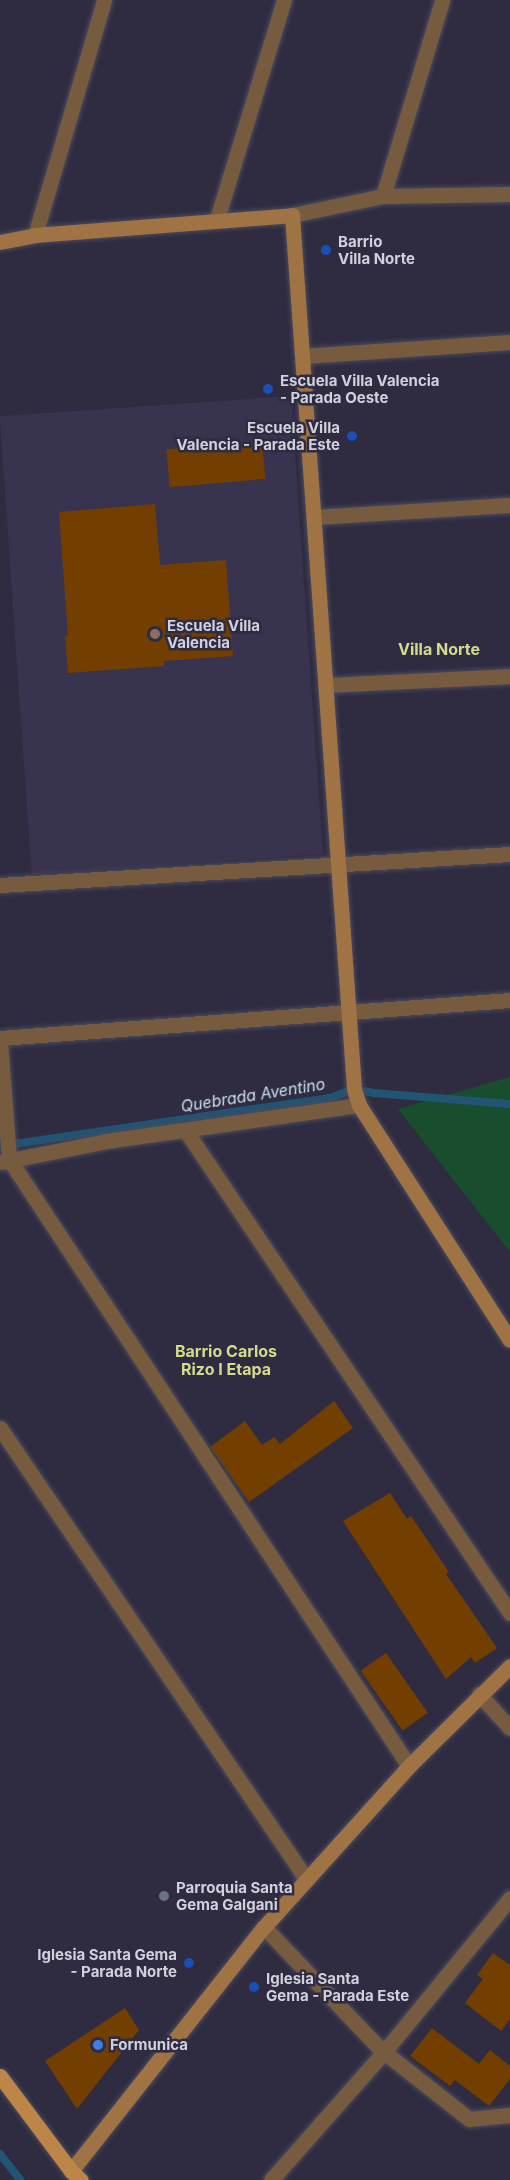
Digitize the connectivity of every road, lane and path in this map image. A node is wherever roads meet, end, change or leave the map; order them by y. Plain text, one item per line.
1 (104, 0) edge
2 (284, 0) edge
3 (442, 0) edge
4 (510, 194) edge
5 (383, 196) junction
6 (292, 214) junction
7 (217, 219) junction
8 (35, 235) junction
9 (0, 242) edge
10 (510, 342) edge
11 (303, 356) junction
12 (510, 505) edge
13 (314, 517) junction
14 (510, 676) edge
15 (326, 685) junction
16 (510, 854) edge
17 (339, 864) junction
18 (0, 885) edge
19 (510, 1000) edge
20 (349, 1012) junction
21 (0, 1040) edge
22 (359, 1105) junction
23 (186, 1131) junction
24 (4, 1160) edge
25 (510, 1340) edge
26 (0, 1428) edge
27 (510, 1613) edge
28 (510, 1666) edge
29 (479, 1694) junction
30 (510, 1728) edge
31 (409, 1766) junction
32 (307, 1880) junction
33 (510, 1898) edge
34 (264, 1927) junction
35 (384, 2053) junction
36 (0, 2076) edge
37 (510, 2115) edge
38 (76, 2176) edge
39 (271, 2180) edge

1 - 8 street
2 - 7 street
3 - 5 street
4 - 5 street
5 - 6 street
6 - 7 street
6 - 11 street
7 - 8 street
8 - 9 street
10 - 11 street
11 - 13 street
12 - 13 street
13 - 15 street
14 - 15 street
15 - 17 street
16 - 17 street
17 - 18 street
17 - 20 street
19 - 20 street
20 - 21 street
20 - 22 street
21 - 24 street
22 - 23 street
22 - 25 street
23 - 24 street
23 - 27 street
24 - 31 street
26 - 32 street
28 - 29 street
29 - 30 street
29 - 31 street
31 - 32 street
32 - 34 street
33 - 35 street
34 - 35 street
34 - 38 street
35 - 37 street
35 - 39 street
36 - 38 main road

